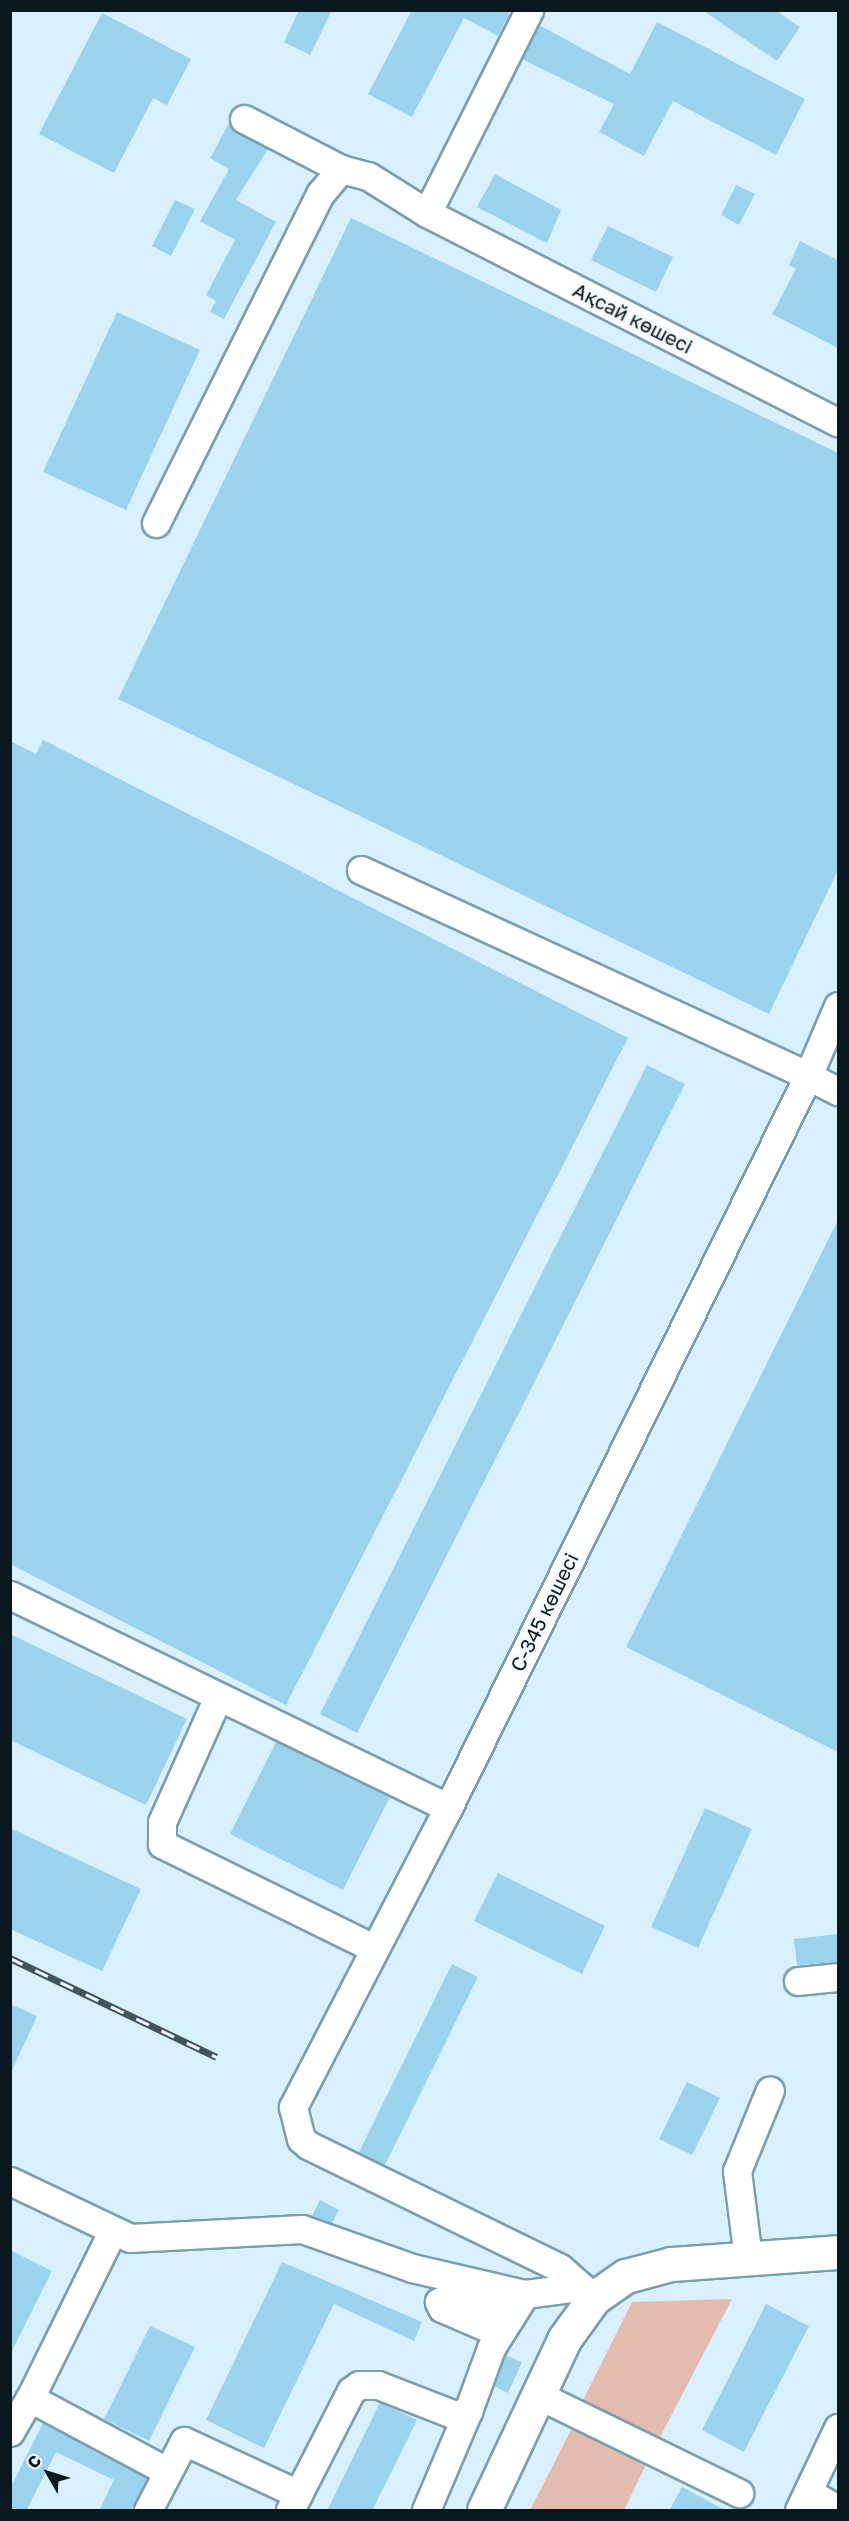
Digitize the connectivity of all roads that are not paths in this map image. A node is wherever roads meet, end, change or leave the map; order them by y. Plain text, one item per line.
1 (529, 10) edge
2 (244, 119) dead end
3 (341, 169) junction
4 (427, 213) junction
5 (838, 422) edge
6 (156, 523) dead end
7 (361, 870) dead end
8 (838, 1006) edge
9 (808, 1076) junction
10 (838, 1091) edge
11 (10, 1595) edge
12 (218, 1697) junction
13 (448, 1808) junction
14 (375, 1949) junction
15 (838, 1977) edge
16 (798, 1982) dead end
17 (770, 2090) dead end
18 (10, 2181) edge
19 (112, 2232) junction
20 (838, 2252) edge
21 (748, 2258) junction
22 (586, 2293) junction
23 (525, 2294) junction
24 (538, 2395) junction
25 (30, 2398) junction
26 (468, 2411) junction
27 (838, 2428) edge
28 (10, 2432) edge
29 (165, 2470) junction
30 (739, 2493) dead end
31 (804, 2501) edge
32 (294, 2502) edge
33 (838, 2509) edge
34 (148, 2511) edge
35 (426, 2511) edge
36 (484, 2511) edge

1 - 4 street
2 - 3 street, Ақсай көшесі
3 - 4 street, Ақсай көшесі
3 - 6 street
4 - 5 street, Ақсай көшесі
7 - 9 street
8 - 9 street, С-345 көшесі
9 - 10 street
9 - 13 street, С-345 көшесі
11 - 12 street
12 - 13 street
12 - 14 street
13 - 14 street, С-345 көшесі
14 - 22 street, С-345 көшесі
15 - 16 street
17 - 21 street
18 - 19 street
19 - 23 street
19 - 25 street
20 - 21 main road
21 - 22 main road
22 - 23 street
22 - 24 main road
23 - 26 street
24 - 30 street
24 - 36 main road
25 - 28 street
25 - 29 street
26 - 32 street
26 - 35 street
27 - 31 street
29 - 32 street
29 - 34 street
31 - 33 street

